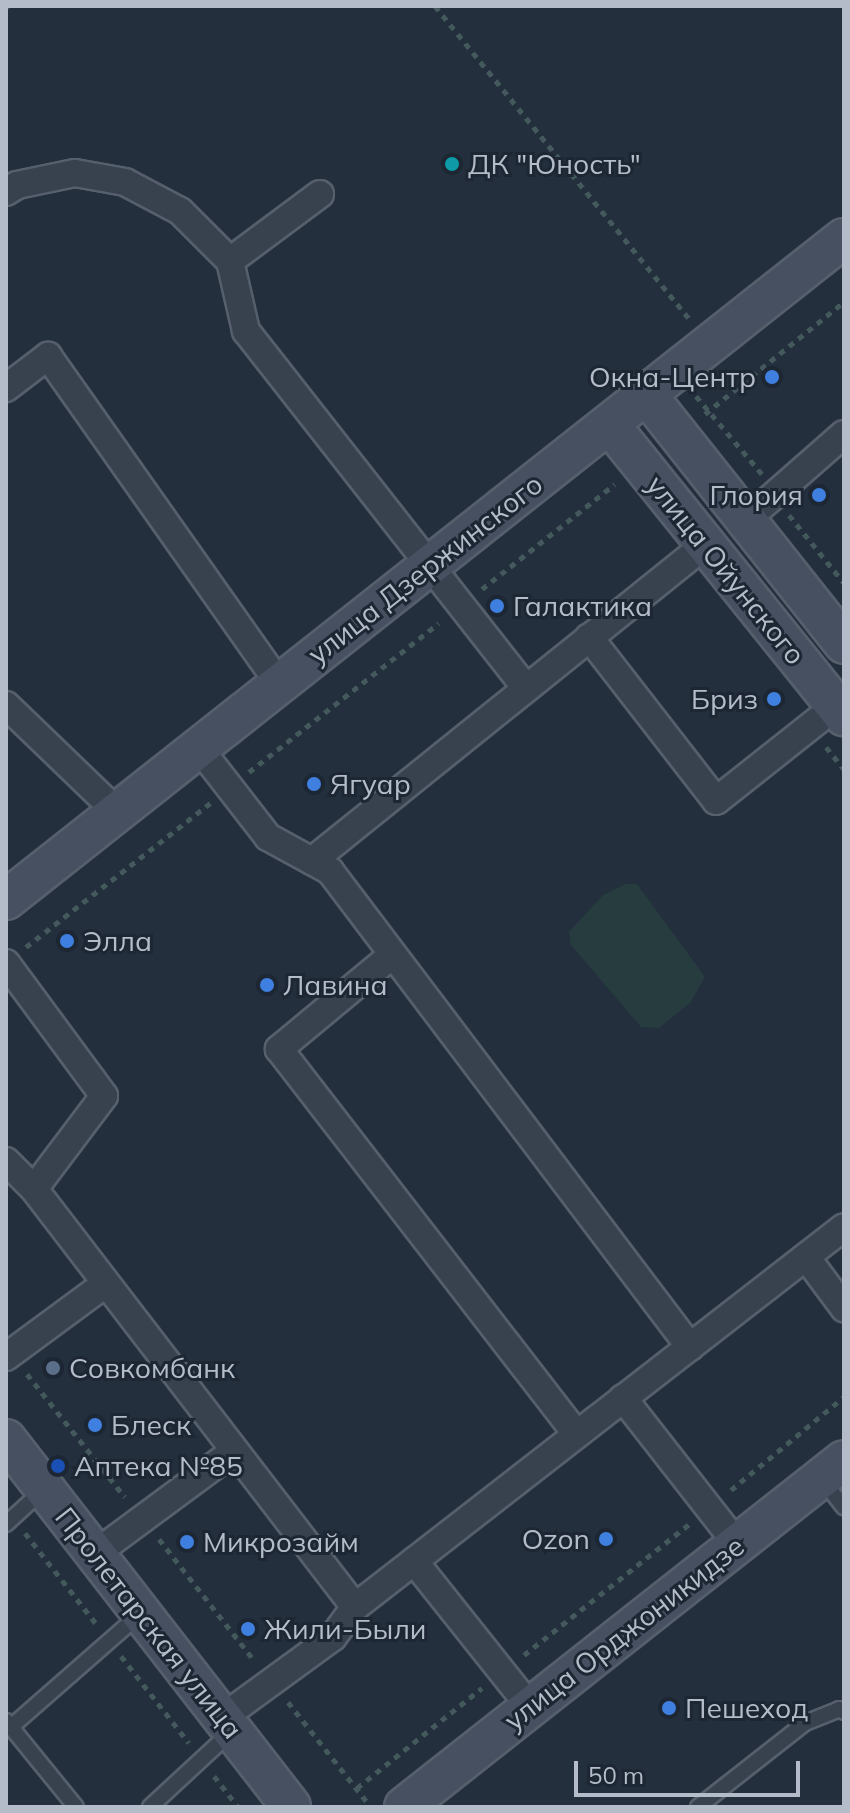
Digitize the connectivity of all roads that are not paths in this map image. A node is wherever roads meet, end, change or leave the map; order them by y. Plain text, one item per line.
1 (6, 192) edge
2 (320, 194) dead end
3 (842, 244) edge
4 (230, 261) junction
5 (6, 388) edge
6 (646, 394) junction
7 (609, 424) junction
8 (844, 434) edge
9 (760, 507) junction
10 (706, 544) junction
11 (427, 567) junction
12 (589, 637) junction
13 (844, 644) edge
14 (279, 684) junction
15 (526, 688) junction
16 (6, 705) edge
17 (840, 711) edge
18 (199, 748) junction
19 (117, 812) junction
20 (312, 861) junction
21 (6, 900) edge
22 (391, 956) junction
23 (6, 963) edge
24 (6, 1161) edge
25 (34, 1189) junction
26 (844, 1227) edge
27 (806, 1257) junction
28 (105, 1284) junction
29 (844, 1308) edge
30 (690, 1347) junction
31 (8, 1355) edge
32 (623, 1398) junction
33 (577, 1434) junction
34 (6, 1439) edge
35 (233, 1452) junction
36 (836, 1482) edge
37 (44, 1489) junction
38 (6, 1524) edge
39 (737, 1544) junction
40 (95, 1554) junction
41 (414, 1561) junction
42 (355, 1607) junction
43 (141, 1613) junction
44 (530, 1707) junction
45 (844, 1712) edge
46 (8, 1724) edge
47 (227, 1724) junction
48 (76, 1807) edge
49 (150, 1807) edge
50 (291, 1807) edge
51 (404, 1807) edge
52 (698, 1807) edge

1 - 4 street
2 - 4 street
3 - 6 street, улица Дзержинского
4 - 11 street
5 - 14 street
6 - 7 street, улица Дзержинского
6 - 9 street, улица Ойунского
7 - 10 street, улица Ойунского
7 - 11 street, улица Дзержинского
8 - 9 street
9 - 13 street, улица Ойунского
10 - 12 street
10 - 17 street, улица Ойунского
11 - 14 street, улица Дзержинского
11 - 15 street
12 - 15 street
12 - 17 street
14 - 18 street, улица Дзержинского
15 - 20 street
16 - 19 street
18 - 19 street, улица Дзержинского
18 - 20 street
19 - 21 street, улица Дзержинского
20 - 22 street
22 - 30 street
22 - 33 street
23 - 25 street
24 - 25 street
25 - 28 street
26 - 27 street
27 - 29 street
27 - 30 street
28 - 31 street
28 - 35 street
30 - 32 street
32 - 33 street
32 - 39 street
33 - 41 street
34 - 37 street, Пролетарская улица
35 - 40 street
35 - 42 street
36 - 39 street, улица Орджоникидзе
37 - 38 lane
37 - 40 street, Пролетарская улица
39 - 44 street, улица Орджоникидзе
40 - 43 street, Пролетарская улица
41 - 42 street
41 - 44 street
42 - 47 street
43 - 46 lane
43 - 47 street, Пролетарская улица
44 - 51 street, улица Орджоникидзе
45 - 52 lane
46 - 48 lane
47 - 49 lane
47 - 50 street, Пролетарская улица

